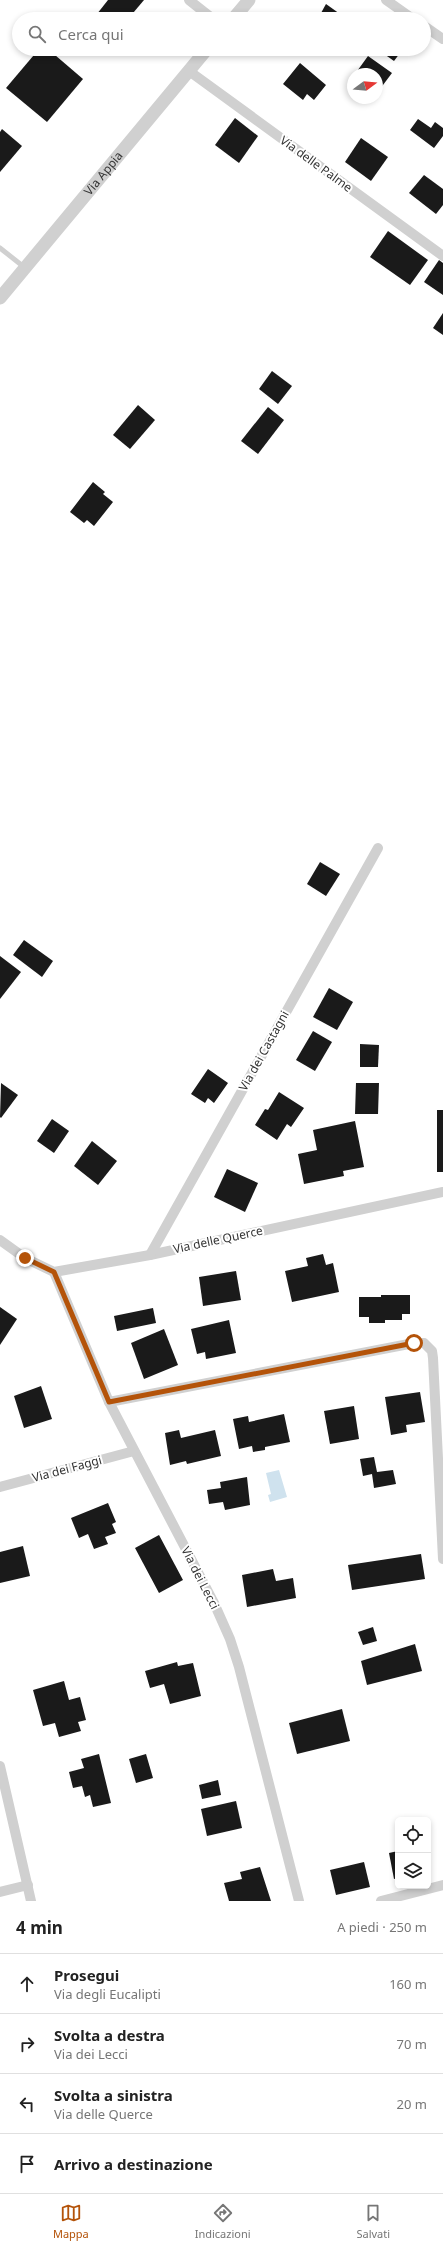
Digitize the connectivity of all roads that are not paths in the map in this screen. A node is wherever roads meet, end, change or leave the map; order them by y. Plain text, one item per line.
1 (189, 0) edge
2 (249, 0) edge
3 (386, 0) edge
4 (204, 12) edge
5 (239, 12) edge
6 (403, 12) edge
7 (431, 31) edge
8 (443, 39) edge
9 (201, 56) edge
10 (189, 71) junction
11 (0, 248) edge
12 (443, 256) edge
13 (25, 268) junction
14 (0, 298) edge
15 (378, 848) dead end
16 (443, 1192) edge
17 (0, 1240) edge
18 (150, 1254) junction
19 (54, 1272) junction
20 (109, 1402) junction
21 (134, 1451) junction
22 (0, 1487) edge
23 (443, 1559) edge
24 (0, 1766) edge
25 (28, 1885) junction
26 (443, 1885) edge
27 (0, 1892) edge
28 (31, 1901) edge
29 (299, 1901) edge
30 (381, 1901) edge

1 - 4 street
2 - 5 street
3 - 6 street
7 - 8 street
9 - 10 street, Via Appia
10 - 12 street, Via delle Palme
10 - 13 street, Via Appia
11 - 13 lane
13 - 14 street, Via Appia
15 - 18 street, Via dei Castagni
16 - 18 street, Via delle Querce
17 - 19 street
18 - 19 street, Via delle Querce
19 - 20 street, Via dei Lecci
20 - 21 street, Via dei Lecci
20 - 23 street
21 - 22 street, Via dei Faggi
21 - 29 street, Via dei Lecci
24 - 25 street
25 - 27 street
25 - 28 street
26 - 30 street

